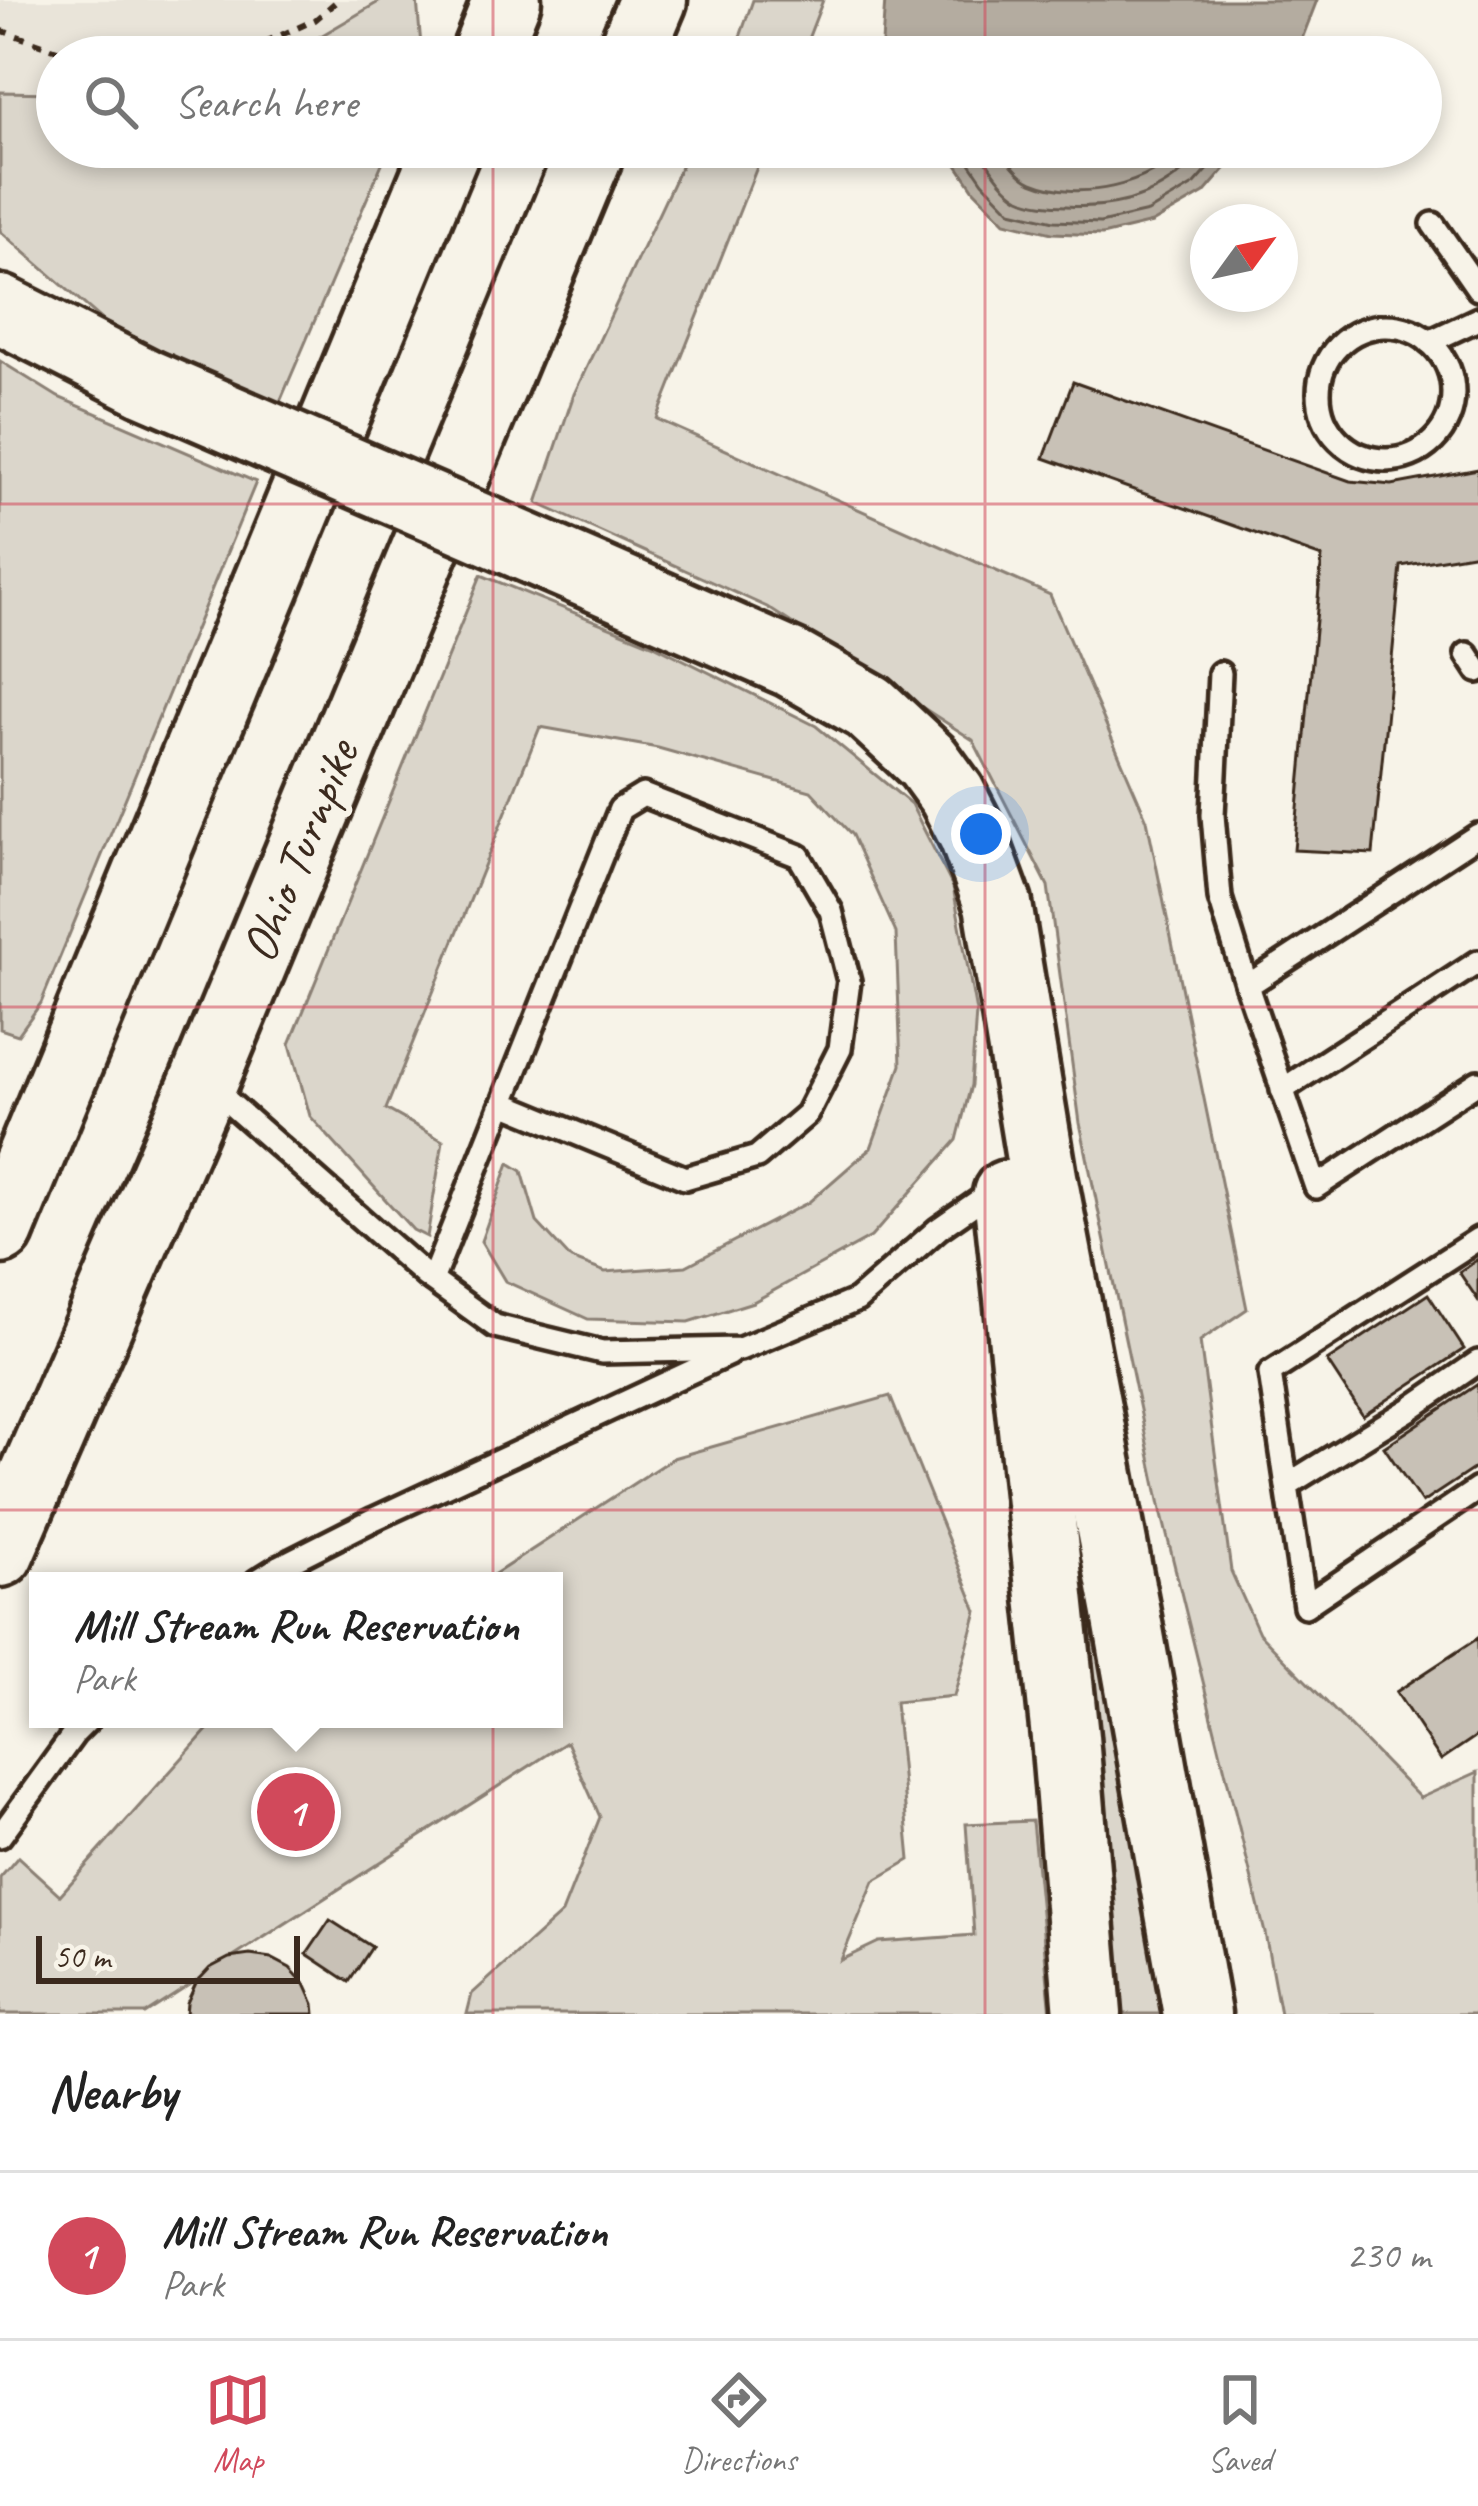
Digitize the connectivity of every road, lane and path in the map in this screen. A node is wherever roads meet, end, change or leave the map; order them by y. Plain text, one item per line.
1 (338, 0) edge
2 (507, 0) edge
3 (653, 0) edge
4 (0, 31) edge
5 (279, 36) edge
6 (492, 36) edge
7 (638, 36) edge
8 (36, 43) edge
9 (437, 168) edge
10 (583, 168) edge
11 (1433, 224) dead end
12 (1478, 289) edge
13 (0, 309) edge
14 (1478, 319) edge
15 (0, 340) edge
16 (1430, 342) junction
17 (140, 392) junction
18 (1220, 673) dead end
19 (1478, 835) edge
20 (1478, 962) edge
21 (1247, 986) junction
22 (204, 1082) junction
23 (1478, 1082) edge
24 (1282, 1090) junction
25 (502, 1103) junction
26 (1024, 1179) junction
27 (0, 1230) edge
28 (1478, 1239) edge
29 (432, 1280) junction
30 (740, 1349) junction
31 (1478, 1362) edge
32 (1287, 1485) junction
33 (1478, 1489) edge
34 (0, 1553) edge
35 (271, 1572) edge
36 (81, 1728) edge
37 (0, 1836) edge
38 (1088, 2014) edge
39 (1197, 2014) edge

1 - 5 path
2 - 6 highway
3 - 7 highway
4 - 8 path
9 - 27 highway
10 - 22 highway, Ohio Turnpike
11 - 12 lane
13 - 17 highway
14 - 16 lane
15 - 17 highway
16 - 16 lane
17 - 26 highway
18 - 21 lane
19 - 21 lane
20 - 24 lane
21 - 24 lane
22 - 29 lane
22 - 34 highway, Ohio Turnpike
23 - 24 lane
25 - 25 lane
25 - 29 lane
26 - 30 lane
26 - 38 highway
26 - 39 highway
28 - 32 lane
29 - 30 lane
30 - 35 lane
31 - 32 lane
32 - 33 lane
36 - 37 lane

